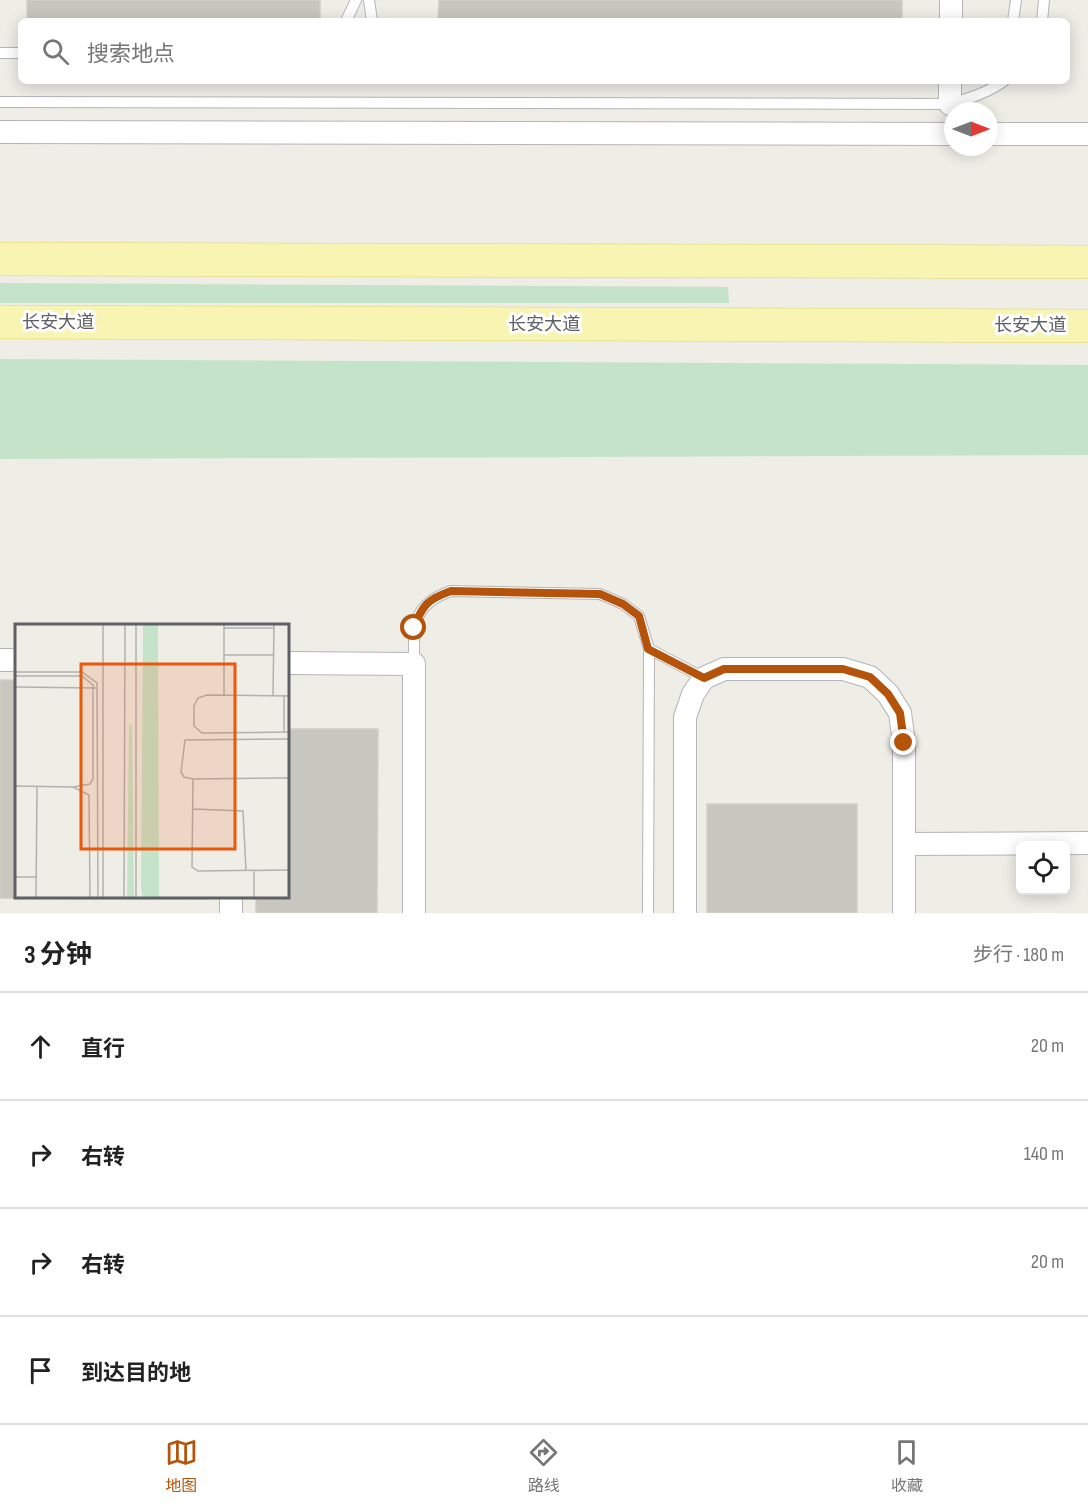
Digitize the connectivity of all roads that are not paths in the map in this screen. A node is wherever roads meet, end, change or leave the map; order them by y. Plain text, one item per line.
1 (356, 0) edge
2 (369, 0) edge
3 (951, 0) edge
4 (1016, 0) edge
5 (1044, 0) edge
6 (347, 18) edge
7 (372, 18) edge
8 (951, 18) edge
9 (1013, 18) edge
10 (1042, 18) edge
11 (0, 53) edge
12 (18, 53) edge
13 (950, 84) edge
14 (1000, 84) edge
15 (0, 102) edge
16 (950, 102) edge
17 (956, 102) edge
18 (944, 104) edge
19 (0, 132) edge
20 (944, 134) edge
21 (998, 134) edge
22 (1088, 134) edge
23 (0, 259) edge
24 (1088, 262) edge
25 (0, 322) edge
26 (1088, 326) edge
27 (648, 649) junction
28 (290, 663) edge
29 (414, 663) junction
30 (704, 678) junction
31 (1088, 843) edge
32 (904, 844) junction
33 (414, 913) edge
34 (648, 913) edge
35 (685, 913) edge
36 (904, 913) edge

1 - 6 lane
2 - 7 lane
3 - 8 street
4 - 9 lane
5 - 10 lane
11 - 12 lane
13 - 16 street
14 - 17 lane
15 - 18 lane
19 - 20 street
21 - 22 street
23 - 24 main road
25 - 26 main road, 长安大道
27 - 29 lane
27 - 30 lane
27 - 34 lane
28 - 29 street
29 - 33 street
30 - 32 street
30 - 35 street
31 - 32 street
32 - 36 street

